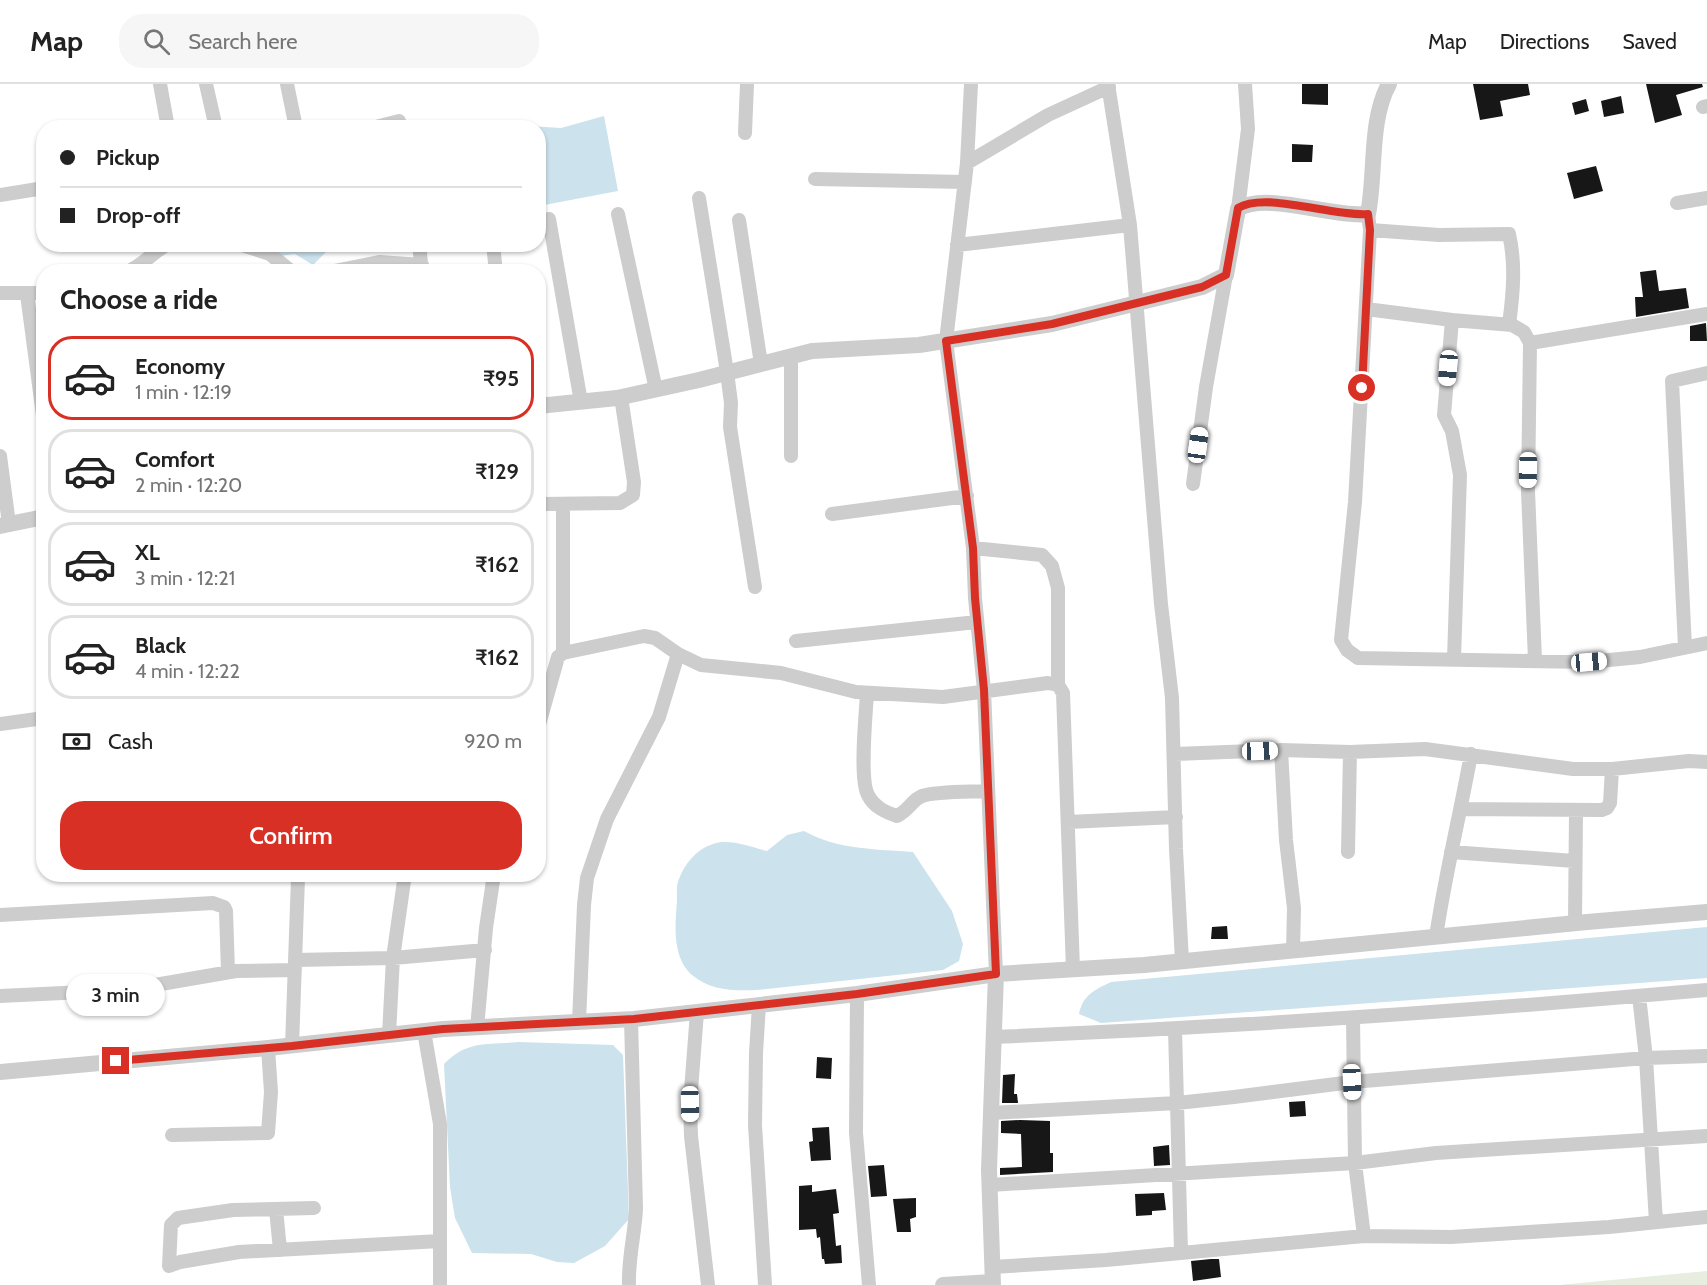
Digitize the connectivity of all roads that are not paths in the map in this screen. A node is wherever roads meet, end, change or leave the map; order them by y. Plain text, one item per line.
1 (160, 84) edge
2 (206, 84) edge
3 (287, 84) edge
4 (747, 84) edge
5 (971, 84) edge
6 (1245, 84) edge
7 (1389, 84) edge
8 (1108, 85) edge
9 (167, 120) edge
10 (214, 120) edge
11 (294, 120) edge
12 (745, 133) dead end
13 (967, 164) junction
14 (815, 179) dead end
15 (965, 182) junction
16 (36, 189) edge
17 (0, 195) edge
18 (699, 198) dead end
19 (1707, 198) edge
20 (1677, 203) dead end
21 (1238, 208) junction
22 (618, 214) dead end
23 (549, 219) dead end
24 (739, 220) dead end
25 (1369, 222) junction
26 (1130, 225) junction
27 (957, 245) junction
28 (156, 252) edge
29 (264, 252) edge
30 (142, 264) edge
31 (282, 264) edge
32 (369, 264) edge
33 (393, 264) edge
34 (1226, 275) junction
35 (0, 293) edge
36 (36, 293) edge
37 (27, 294) junction
38 (1136, 303) junction
39 (1366, 309) junction
40 (1707, 314) edge
41 (1452, 320) junction
42 (1509, 325) junction
43 (946, 341) junction
44 (1530, 343) junction
45 (791, 356) junction
46 (36, 362) edge
47 (761, 364) junction
48 (727, 372) junction
49 (1707, 373) edge
50 (656, 390) junction
51 (621, 397) junction
52 (581, 402) junction
53 (546, 405) edge
54 (0, 456) edge
55 (791, 456) dead end
56 (1193, 484) dead end
57 (967, 496) junction
58 (546, 504) edge
59 (563, 504) junction
60 (832, 514) dead end
61 (36, 519) edge
62 (4, 525) edge
63 (973, 548) junction
64 (755, 587) dead end
65 (978, 622) junction
66 (796, 641) dead end
67 (1707, 643) edge
68 (1685, 647) junction
69 (563, 653) junction
70 (678, 654) junction
71 (1455, 659) junction
72 (1535, 660) junction
73 (1058, 685) junction
74 (984, 690) junction
75 (867, 693) junction
76 (546, 700) edge
77 (36, 719) edge
78 (0, 724) edge
79 (1281, 750) junction
80 (1350, 752) junction
81 (1174, 754) junction
82 (1471, 754) junction
83 (1707, 762) edge
84 (1612, 769) junction
85 (988, 791) junction
86 (1461, 809) junction
87 (1576, 811) junction
88 (1176, 817) junction
89 (1068, 822) junction
90 (1348, 852) dead end
91 (1451, 852) junction
92 (1574, 861) junction
93 (298, 882) edge
94 (404, 882) edge
95 (492, 882) edge
96 (1707, 912) edge
97 (0, 915) edge
98 (1575, 923) junction
99 (1436, 937) junction
100 (484, 950) junction
101 (1293, 951) junction
102 (393, 958) junction
103 (1182, 961) junction
104 (295, 965) junction
105 (1073, 969) junction
106 (228, 972) junction
107 (996, 974) junction
108 (1707, 990) edge
109 (857, 994) junction
110 (0, 996) edge
111 (1639, 996) junction
112 (759, 1005) junction
113 (697, 1012) junction
114 (1353, 1018) junction
115 (631, 1019) junction
116 (579, 1022) junction
117 (477, 1028) junction
118 (1175, 1029) junction
119 (424, 1031) junction
120 (389, 1035) junction
121 (994, 1037) junction
122 (292, 1046) junction
123 (268, 1048) junction
124 (1707, 1056) edge
125 (1646, 1058) junction
126 (0, 1072) edge
127 (1352, 1082) junction
128 (1178, 1103) junction
129 (992, 1113) junction
130 (172, 1135) dead end
131 (1707, 1136) edge
132 (1649, 1138) junction
133 (1355, 1163) junction
134 (1178, 1173) junction
135 (990, 1185) junction
136 (314, 1208) dead end
137 (276, 1209) junction
138 (1707, 1217) edge
139 (1656, 1222) junction
140 (1364, 1236) junction
141 (440, 1240) junction
142 (280, 1250) junction
143 (1181, 1252) junction
144 (992, 1278) edge
145 (440, 1285) edge
146 (629, 1285) edge
147 (708, 1285) edge
148 (765, 1285) edge
149 (869, 1285) edge
150 (943, 1285) edge

1 - 9 street
2 - 10 street
3 - 11 street
4 - 12 street
5 - 13 street
6 - 21 street
7 - 25 street
8 - 13 street
8 - 26 street
13 - 15 street
14 - 15 street
15 - 27 street
16 - 17 street
18 - 48 street
19 - 20 street
21 - 25 street
21 - 34 street
22 - 50 street
23 - 52 street
24 - 47 street
25 - 39 street
25 - 42 street
26 - 27 street
26 - 38 street
27 - 43 street
28 - 30 street
29 - 31 street
32 - 33 street
34 - 38 street
34 - 56 street
35 - 37 street
36 - 37 street
37 - 46 street
38 - 43 street
38 - 81 street
39 - 41 street
39 - 71 street
40 - 44 street
41 - 42 street
41 - 71 street
42 - 44 street
43 - 45 street
43 - 57 street
44 - 72 street
45 - 47 street
45 - 55 street
47 - 48 street
48 - 50 street
48 - 64 street
49 - 68 street
50 - 51 street
51 - 52 street
51 - 59 street
52 - 53 street
54 - 62 street
57 - 60 street
57 - 63 street
58 - 59 street
59 - 69 street
61 - 62 street
63 - 65 street
63 - 73 street
65 - 66 street
65 - 74 street
67 - 68 street
68 - 72 street
69 - 70 street
69 - 76 street
70 - 75 street
70 - 116 street
71 - 72 street
73 - 74 street
73 - 89 street
74 - 75 street
74 - 85 street
75 - 85 street
77 - 78 street
79 - 80 street
79 - 81 street
79 - 101 street
80 - 82 street
80 - 90 street
81 - 88 street
82 - 84 street
82 - 86 street
83 - 84 street
84 - 87 street
85 - 107 street
86 - 87 street
86 - 91 street
87 - 92 street
88 - 89 street
88 - 103 street
89 - 105 street
91 - 92 street
91 - 99 street
92 - 98 street
93 - 104 street
94 - 102 street
95 - 100 street
96 - 98 street
97 - 106 street
98 - 99 street
99 - 101 street
100 - 102 street
100 - 117 street
101 - 103 street
102 - 104 street
102 - 120 street
103 - 105 street
104 - 106 street
104 - 122 street
105 - 107 street
106 - 110 street
107 - 109 street
107 - 121 street
108 - 111 street
109 - 112 street
109 - 149 street
111 - 114 street
111 - 125 street
112 - 113 street
112 - 148 street
113 - 115 street
113 - 147 street
114 - 118 street
114 - 127 street
115 - 116 street
115 - 146 street
116 - 117 street
117 - 119 street
118 - 121 street
118 - 128 street
119 - 120 street
119 - 141 street
120 - 122 street
121 - 129 street
122 - 123 street
123 - 126 street
123 - 130 street
124 - 125 street
125 - 127 street
125 - 132 street
127 - 128 street
127 - 133 street
128 - 129 street
128 - 134 street
129 - 135 street
131 - 132 street
132 - 133 street
132 - 139 street
133 - 134 street
133 - 140 street
134 - 135 street
134 - 143 street
135 - 144 street
136 - 137 street
137 - 142 street
137 - 142 street
138 - 139 street
139 - 140 street
140 - 143 street
141 - 142 street
141 - 145 street
143 - 144 street
144 - 150 street

